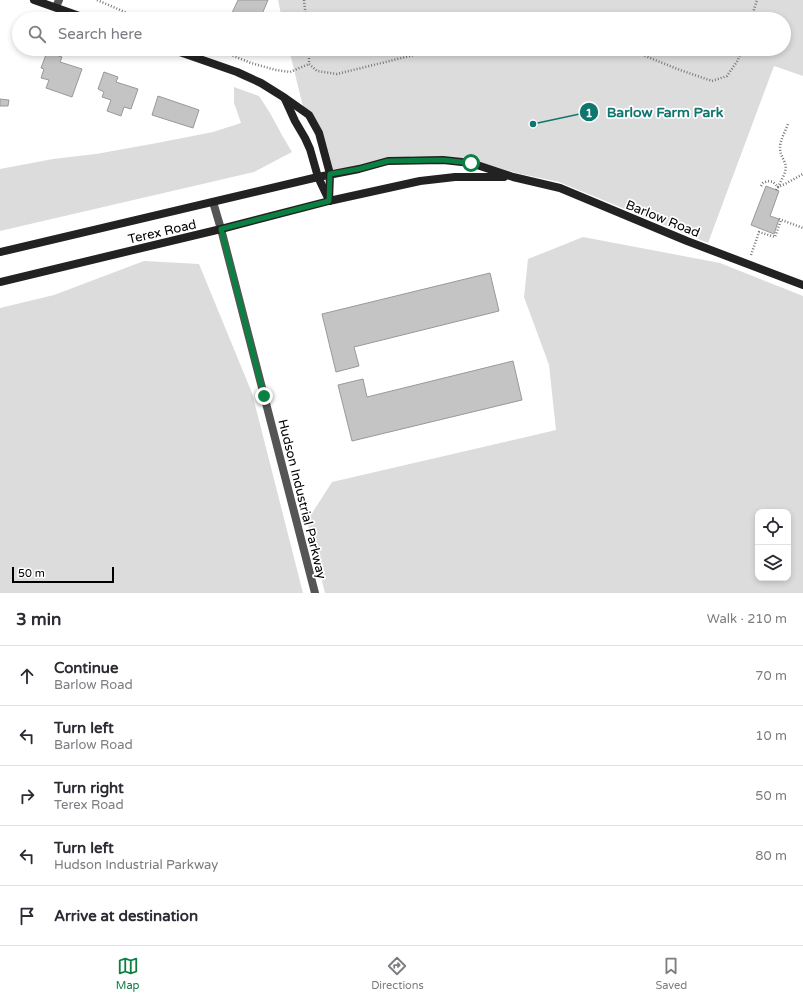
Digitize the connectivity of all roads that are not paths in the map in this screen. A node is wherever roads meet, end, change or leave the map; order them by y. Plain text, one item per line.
1 (34, 0) edge
2 (58, 4) edge
3 (74, 12) edge
4 (191, 56) edge
5 (285, 98) junction
6 (330, 174) junction
7 (318, 177) junction
8 (513, 177) junction
9 (329, 201) junction
10 (213, 202) junction
11 (221, 229) junction
12 (0, 252) edge
13 (0, 282) edge
14 (803, 285) edge
15 (315, 593) edge

1 - 2 street
2 - 3 street
4 - 5 street
5 - 6 street
5 - 7 street
6 - 7 street, Barlow Road
6 - 8 street, Barlow Road
6 - 9 street
7 - 9 street
7 - 10 street, Terex Road
8 - 9 street, Barlow Road
8 - 14 street, Barlow Road
9 - 11 street, Terex Road
10 - 11 street, Hudson Industrial Parkway
10 - 12 street, Terex Road
11 - 13 street, Terex Road
11 - 15 street, Hudson Industrial Parkway

